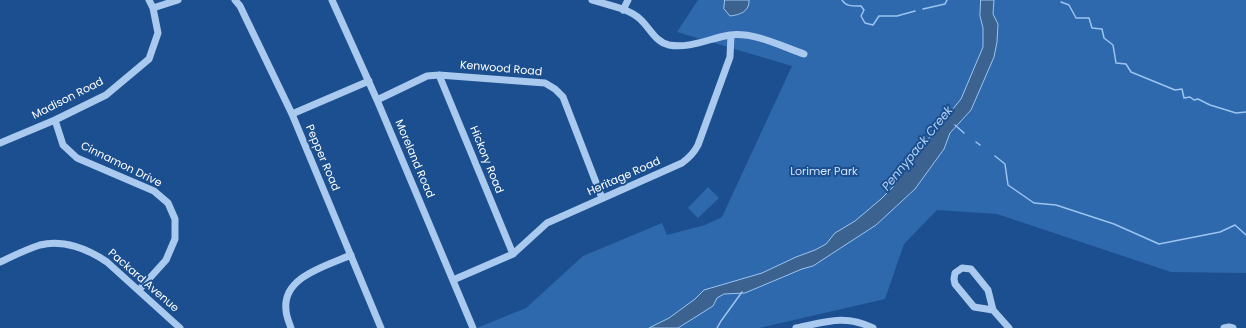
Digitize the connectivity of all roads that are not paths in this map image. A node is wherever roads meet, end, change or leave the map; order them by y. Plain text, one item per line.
1 (149, 0) edge
2 (178, 0) edge
3 (235, 0) edge
4 (332, 0) edge
5 (592, 0) edge
6 (628, 0) edge
7 (153, 8) junction
8 (624, 10) junction
9 (731, 35) junction
10 (804, 54) dead end
11 (439, 75) junction
12 (369, 82) junction
13 (377, 100) junction
14 (292, 114) junction
15 (55, 120) junction
16 (0, 143) edge
17 (602, 198) junction
18 (513, 254) junction
19 (351, 255) junction
20 (1, 260) edge
21 (454, 280) junction
22 (139, 290) junction
23 (993, 310) junction
24 (180, 328) edge
25 (291, 328) edge
26 (381, 328) edge
27 (473, 328) edge
28 (796, 328) edge
29 (873, 328) edge
30 (1009, 328) edge
31 (1224, 328) edge
32 (1233, 328) edge

1 - 7 street, Madison Road
2 - 7 street
3 - 14 street, Pepper Road
4 - 12 street, Moreland Road
5 - 8 street
6 - 8 street
7 - 15 street, Madison Road
8 - 9 street
9 - 10 street
9 - 17 street, Heritage Road
11 - 13 street, Kenwood Road
11 - 17 street, Kenwood Road
11 - 18 street, Hickory Road
12 - 13 street, Moreland Road
12 - 14 street
13 - 21 street, Moreland Road
14 - 19 street, Pepper Road
15 - 16 street, Madison Road
15 - 22 street, Cinnamon Drive
17 - 18 street, Heritage Road
18 - 21 street, Heritage Road
19 - 25 street
19 - 26 street, Pepper Road
20 - 22 street, Packard Avenue
21 - 27 street, Moreland Road
22 - 24 street, Packard Avenue
23 - 23 street
23 - 30 street
28 - 29 street
31 - 32 street

